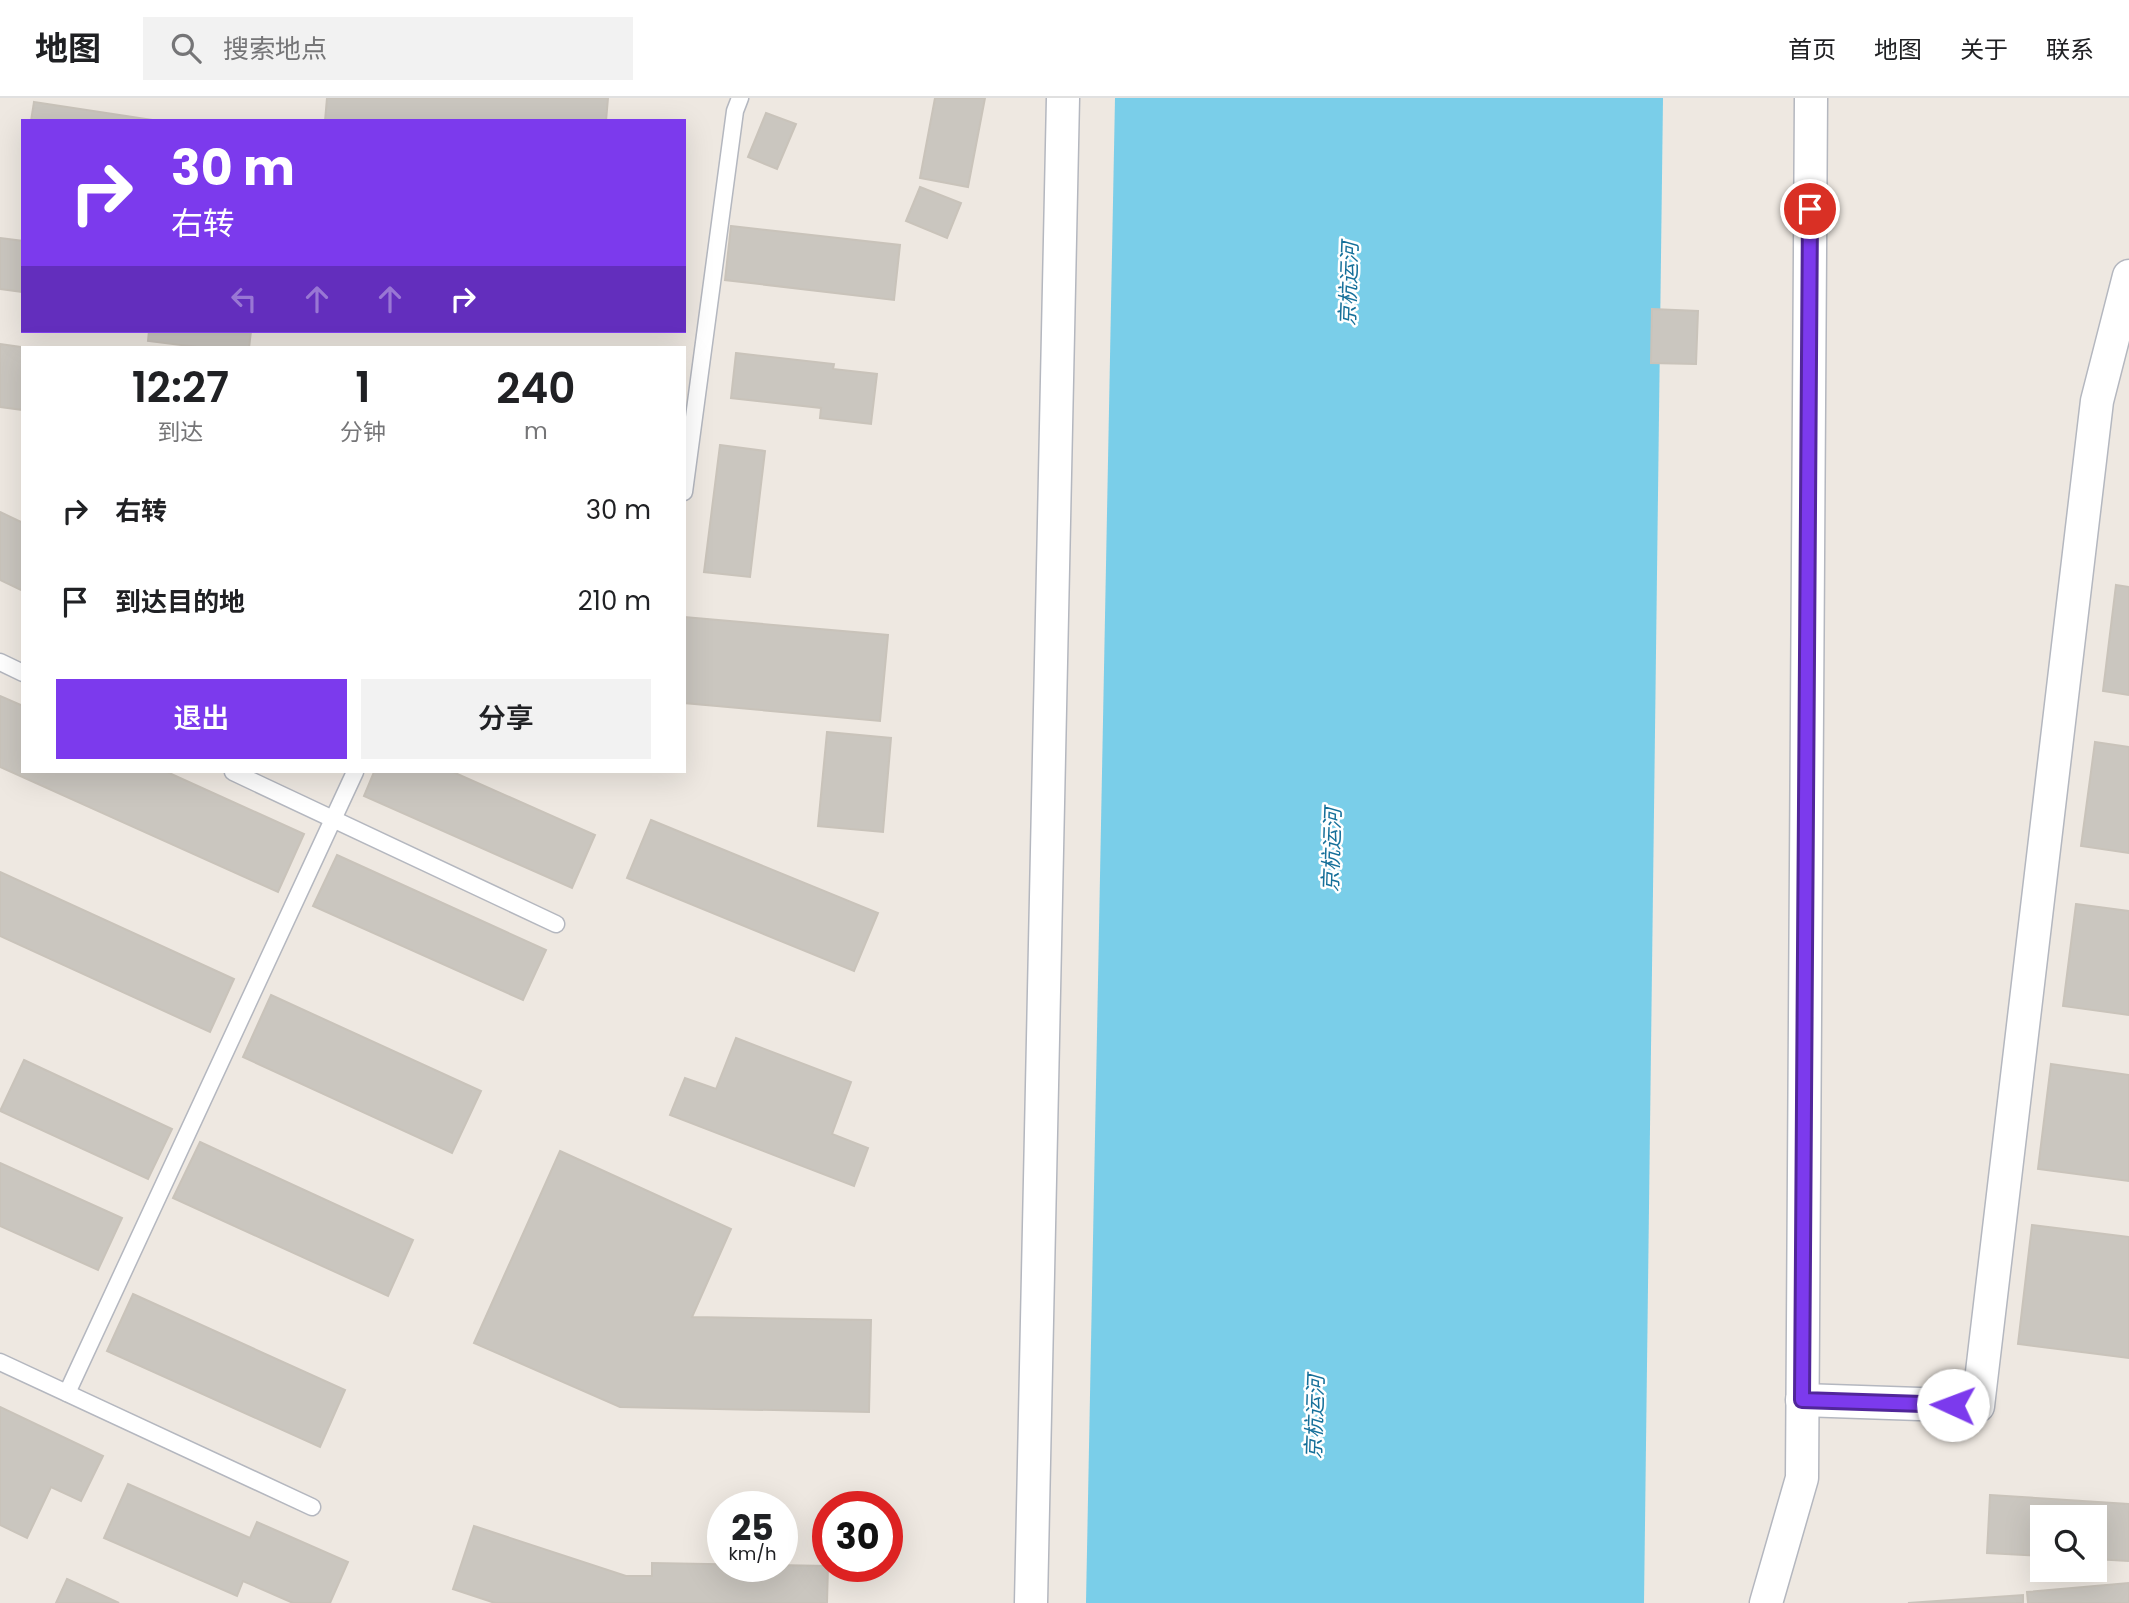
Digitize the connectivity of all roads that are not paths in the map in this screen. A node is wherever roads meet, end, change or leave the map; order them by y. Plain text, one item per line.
1 (740, 98) edge
2 (1063, 98) edge
3 (1811, 98) edge
4 (2129, 276) edge
5 (686, 477) edge
6 (0, 662) edge
7 (21, 672) edge
8 (235, 773) edge
9 (355, 773) edge
10 (334, 819) junction
11 (556, 924) dead end
12 (0, 1362) edge
13 (67, 1393) junction
14 (1802, 1400) junction
15 (312, 1507) dead end
16 (1031, 1603) edge
17 (1766, 1603) edge

1 - 5 lane
2 - 16 street
3 - 14 street
4 - 14 street
6 - 7 lane
8 - 10 lane
9 - 10 lane
10 - 11 lane
10 - 13 lane
12 - 13 lane
13 - 15 lane
14 - 17 street

